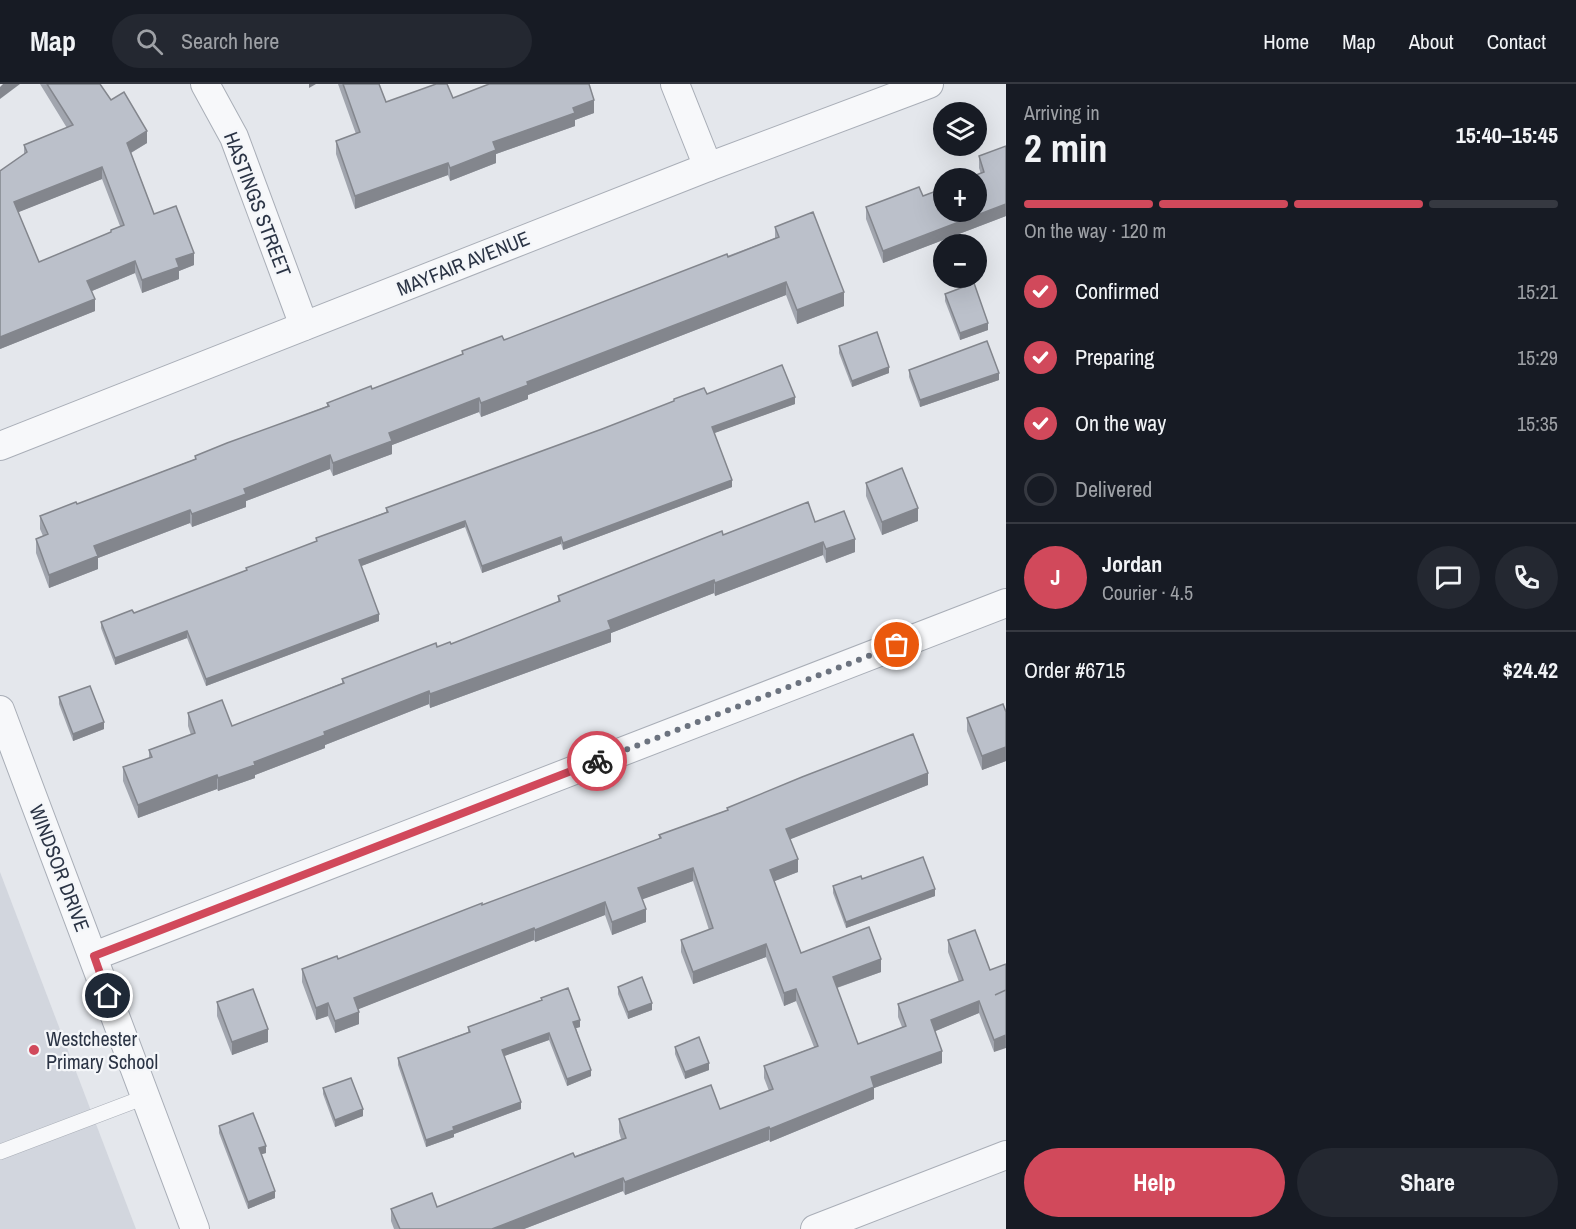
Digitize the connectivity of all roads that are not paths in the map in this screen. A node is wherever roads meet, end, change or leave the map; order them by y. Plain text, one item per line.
1 (205, 84) edge
2 (675, 84) edge
3 (928, 84) edge
4 (708, 167) junction
5 (304, 326) junction
6 (0, 447) edge
7 (1006, 603) edge
8 (0, 710) edge
9 (94, 956) junction
10 (145, 1097) junction
11 (0, 1152) edge
12 (1006, 1155) edge
13 (195, 1229) edge
14 (815, 1229) edge

1 - 5 street, HASTINGS STREET
2 - 4 street
3 - 4 street, MAYFAIR AVENUE
4 - 5 street, MAYFAIR AVENUE
5 - 6 street, MAYFAIR AVENUE
7 - 9 street
8 - 9 street, WINDSOR DRIVE
9 - 10 street, WINDSOR DRIVE
10 - 11 lane
10 - 13 street, WINDSOR DRIVE
12 - 14 street

